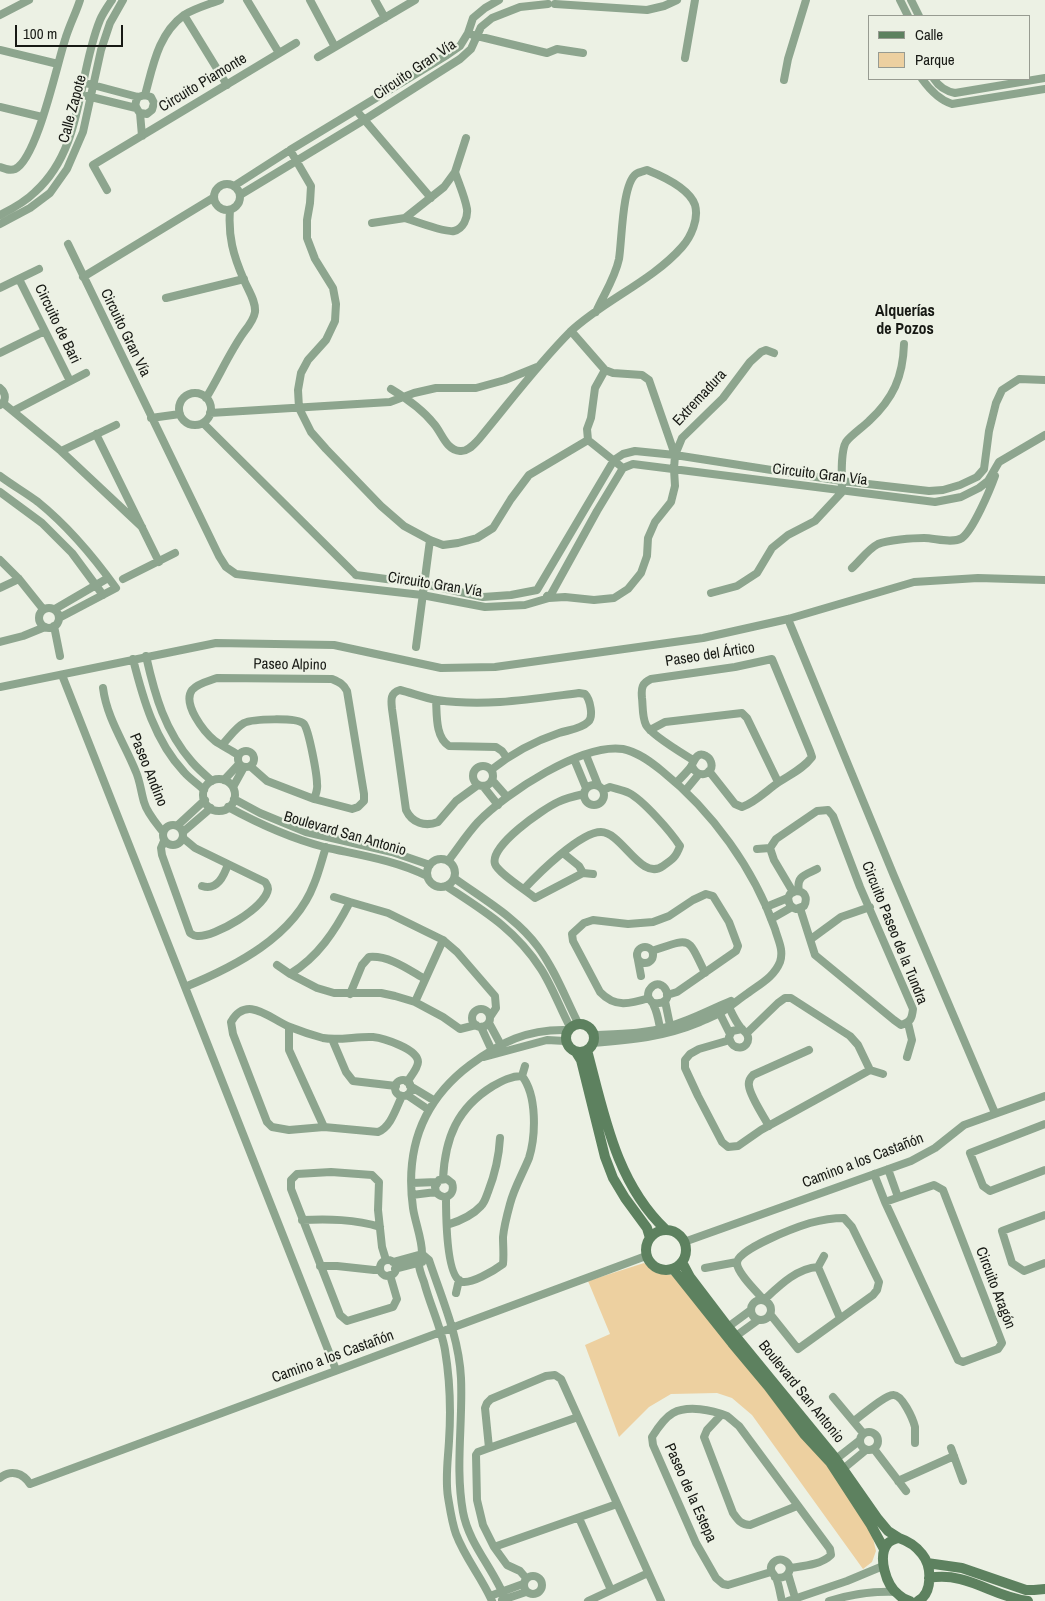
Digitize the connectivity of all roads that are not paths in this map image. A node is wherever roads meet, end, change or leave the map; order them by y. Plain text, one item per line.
1 (29, 0) edge
2 (80, 0) edge
3 (112, 0) edge
4 (123, 0) edge
5 (220, 0) edge
6 (247, 0) edge
7 (310, 0) edge
8 (375, 0) edge
9 (415, 0) edge
10 (499, 0) edge
11 (677, 0) edge
12 (695, 0) edge
13 (806, 0) edge
14 (900, 0) edge
15 (911, 0) edge
16 (552, 2) edge
17 (0, 15) edge
18 (184, 15) junction
19 (908, 15) edge
20 (918, 15) edge
21 (385, 18) junction
22 (468, 33) junction
23 (478, 36) junction
24 (296, 43) dead end
25 (334, 48) junction
26 (0, 50) edge
27 (279, 53) junction
28 (583, 54) dead end
29 (318, 57) dead end
30 (685, 58) dead end
31 (58, 64) junction
32 (1045, 78) edge
33 (784, 80) dead end
34 (923, 80) edge
35 (935, 80) edge
36 (84, 83) junction
37 (93, 85) junction
38 (227, 85) junction
39 (1045, 89) edge
40 (947, 91) junction
41 (80, 94) junction
42 (91, 96) junction
43 (142, 96) junction
44 (944, 101) junction
45 (0, 107) edge
46 (356, 110) junction
47 (138, 111) junction
48 (42, 117) junction
49 (364, 120) junction
50 (142, 136) junction
51 (466, 138) dead end
52 (290, 150) junction
53 (297, 161) junction
54 (0, 168) edge
55 (455, 172) junction
56 (234, 186) junction
57 (107, 190) dead end
58 (240, 195) junction
59 (213, 198) junction
60 (431, 198) junction
61 (230, 210) junction
62 (0, 215) edge
63 (405, 218) junction
64 (0, 224) edge
65 (372, 224) dead end
66 (68, 244) dead end
67 (39, 269) dead end
68 (83, 277) junction
69 (19, 279) junction
70 (244, 279) junction
71 (0, 288) edge
72 (166, 298) dead end
73 (596, 312) junction
74 (45, 331) junction
75 (571, 331) junction
76 (904, 344) dead end
77 (0, 352) edge
78 (774, 352) dead end
79 (538, 367) junction
80 (605, 370) junction
81 (86, 373) dead end
82 (1045, 380) edge
83 (70, 381) junction
84 (0, 388) edge
85 (391, 389) dead end
86 (206, 398) junction
87 (405, 398) junction
88 (1, 404) edge
89 (299, 408) junction
90 (13, 411) junction
91 (210, 413) junction
92 (180, 414) junction
93 (151, 418) junction
94 (203, 423) junction
95 (116, 424) dead end
96 (96, 434) junction
97 (668, 434) junction
98 (1045, 435) edge
99 (682, 438) junction
100 (588, 440) junction
101 (61, 451) junction
102 (675, 455) junction
103 (614, 460) junction
104 (623, 468) junction
105 (984, 468) junction
106 (674, 469) junction
107 (994, 472) junction
108 (0, 476) edge
109 (842, 481) junction
110 (0, 492) edge
111 (842, 492) junction
112 (587, 506) junction
113 (597, 511) junction
114 (142, 527) junction
115 (430, 540) junction
116 (175, 553) dead end
117 (0, 560) edge
118 (159, 562) junction
119 (852, 568) dead end
120 (356, 575) junction
121 (108, 578) junction
122 (18, 579) junction
123 (123, 579) dead end
124 (1045, 580) edge
125 (424, 584) junction
126 (96, 585) junction
127 (354, 587) junction
128 (0, 588) edge
129 (538, 590) junction
130 (711, 593) dead end
131 (103, 595) junction
132 (422, 595) junction
133 (549, 598) junction
134 (43, 609) junction
135 (55, 610) junction
136 (59, 618) junction
137 (788, 619) junction
138 (54, 626) junction
139 (45, 627) junction
140 (0, 642) edge
141 (416, 647) dead end
142 (60, 656) dead end
143 (146, 656) junction
144 (133, 659) junction
145 (62, 675) junction
146 (0, 686) edge
147 (104, 688) dead end
148 (436, 700) junction
149 (650, 730) junction
150 (222, 745) junction
151 (586, 755) junction
152 (506, 758) junction
153 (574, 759) junction
154 (243, 763) junction
155 (692, 763) junction
156 (491, 770) junction
157 (709, 771) junction
158 (699, 774) junction
159 (224, 780) junction
160 (492, 780) junction
161 (212, 781) junction
162 (778, 782) junction
163 (676, 783) junction
164 (480, 785) junction
165 (233, 787) junction
166 (600, 788) junction
167 (204, 790) junction
168 (585, 791) junction
169 (685, 791) junction
170 (507, 797) junction
171 (234, 799) junction
172 (314, 799) junction
173 (205, 800) junction
174 (828, 801) dead end
175 (498, 805) junction
176 (228, 807) junction
177 (211, 808) junction
178 (825, 810) junction
179 (178, 825) junction
180 (163, 832) junction
181 (183, 835) junction
182 (164, 841) junction
183 (326, 847) junction
184 (770, 848) junction
185 (757, 849) dead end
186 (563, 853) junction
187 (448, 861) junction
188 (228, 864) junction
189 (430, 865) junction
190 (817, 869) dead end
191 (583, 873) junction
192 (593, 874) dead end
193 (427, 876) junction
194 (454, 878) junction
195 (202, 886) dead end
196 (446, 886) junction
197 (524, 889) junction
198 (794, 893) junction
199 (334, 897) dead end
200 (350, 902) junction
201 (766, 907) junction
202 (870, 907) junction
203 (796, 908) junction
204 (771, 919) junction
205 (811, 939) junction
206 (443, 940) junction
207 (278, 965) dead end
208 (705, 973) junction
209 (290, 974) junction
210 (642, 976) dead end
211 (426, 979) junction
212 (184, 987) junction
213 (350, 994) junction
214 (666, 998) junction
215 (651, 1001) junction
216 (415, 1002) junction
217 (728, 1005) junction
218 (718, 1011) junction
219 (489, 1020) junction
220 (908, 1023) junction
221 (479, 1026) junction
222 (290, 1027) junction
223 (571, 1027) junction
224 (671, 1029) junction
225 (744, 1031) junction
226 (661, 1032) junction
227 (730, 1037) junction
228 (332, 1039) junction
229 (565, 1041) junction
230 (591, 1043) junction
231 (503, 1048) junction
232 (809, 1050) dead end
233 (492, 1052) junction
234 (576, 1052) junction
235 (907, 1057) dead end
236 (526, 1066) dead end
237 (870, 1070) junction
238 (883, 1074) dead end
239 (522, 1076) junction
240 (409, 1084) junction
241 (396, 1086) junction
242 (404, 1096) junction
243 (1045, 1096) edge
244 (434, 1101) junction
245 (429, 1110) junction
246 (995, 1113) junction
247 (1045, 1124) edge
248 (769, 1126) junction
249 (324, 1127) junction
250 (500, 1138) dead end
251 (888, 1169) junction
252 (1045, 1170) edge
253 (874, 1174) junction
254 (440, 1180) junction
255 (412, 1183) junction
256 (436, 1192) junction
257 (412, 1195) junction
258 (446, 1197) junction
259 (898, 1197) junction
260 (885, 1202) junction
261 (1045, 1215) edge
262 (302, 1220) junction
263 (447, 1225) junction
264 (380, 1227) junction
265 (666, 1230) junction
266 (650, 1238) junction
267 (684, 1242) junction
268 (422, 1254) junction
269 (646, 1256) junction
270 (824, 1256) dead end
271 (429, 1260) junction
272 (682, 1262) junction
273 (737, 1262) junction
274 (419, 1263) junction
275 (1045, 1263) edge
276 (320, 1266) junction
277 (818, 1266) junction
278 (391, 1267) junction
279 (705, 1268) dead end
280 (673, 1269) junction
281 (458, 1280) junction
282 (878, 1290) junction
283 (456, 1292) dead end
284 (886, 1295) dead end
285 (764, 1300) junction
286 (751, 1310) junction
287 (770, 1314) junction
288 (840, 1318) junction
289 (758, 1320) junction
290 (452, 1327) junction
291 (728, 1327) junction
292 (440, 1332) junction
293 (736, 1336) junction
294 (336, 1370) junction
295 (834, 1397) dead end
296 (721, 1415) junction
297 (578, 1417) junction
298 (854, 1421) junction
299 (863, 1433) junction
300 (860, 1441) junction
301 (915, 1443) dead end
302 (489, 1448) junction
303 (870, 1449) junction
304 (836, 1459) junction
305 (843, 1468) junction
306 (1, 1474) edge
307 (963, 1480) dead end
308 (898, 1481) junction
309 (906, 1491) dead end
310 (617, 1504) junction
311 (797, 1506) junction
312 (579, 1518) junction
313 (899, 1538) junction
314 (494, 1547) junction
315 (884, 1549) junction
316 (928, 1563) junction
317 (883, 1566) junction
318 (789, 1571) junction
319 (648, 1574) junction
320 (774, 1574) junction
321 (929, 1578) junction
322 (1045, 1589) edge
323 (528, 1590) edge
324 (611, 1590) junction
325 (502, 1591) junction
326 (899, 1596) edge
327 (491, 1598) edge
328 (504, 1600) edge
329 (793, 1600) edge
330 (921, 1600) edge
331 (588, 1601) edge
332 (661, 1601) edge
333 (782, 1601) edge
334 (829, 1601) edge
335 (910, 1601) edge
336 (1028, 1601) edge

1 - 17 street
2 - 31 street
3 - 36 street, Calle Zapote
4 - 37 street, Calle Zapote
5 - 18 street, Circuito Piamonte
6 - 27 street
7 - 25 street
8 - 21 street
9 - 21 street
10 - 22 street, Circuito Gran Vía
11 - 16 street, Circuito Gran Vía
12 - 30 street
13 - 33 street
14 - 19 street
15 - 20 street
16 - 23 street, Circuito Gran Vía
18 - 38 street
18 - 43 street, Circuito Piamonte
21 - 25 street
22 - 23 street
22 - 46 street, Circuito Gran Vía
23 - 28 street
23 - 49 street, Circuito Gran Vía
24 - 27 street, Circuito Piamonte
25 - 29 street
26 - 31 street
27 - 38 street, Circuito Piamonte
31 - 48 street
32 - 40 street
34 - 44 street
35 - 40 street
36 - 37 street, Circuito Piamonte
36 - 41 street, Calle Zapote
37 - 42 street, Calle Zapote
37 - 43 street, Circuito Piamonte
38 - 50 street, Circuito Piamonte
39 - 44 street
40 - 44 street
41 - 42 street, Circuito Piamonte
41 - 62 street, Calle Zapote
42 - 47 street, Circuito Piamonte
42 - 64 street, Calle Zapote
43 - 47 street, Circuito Piamonte
43 - 47 street, Circuito Piamonte
45 - 48 street
46 - 49 street
46 - 52 street, Circuito Gran Vía
47 - 50 street, Circuito Piamonte
48 - 54 street
49 - 53 street, Circuito Gran Vía
49 - 60 street
50 - 57 street, Circuito Piamonte
51 - 55 street
52 - 53 street
52 - 56 street, Circuito Gran Vía
53 - 58 street, Circuito Gran Vía
53 - 89 street
55 - 60 street
55 - 63 street
56 - 58 street
56 - 59 street
58 - 61 street
59 - 61 street
59 - 68 street, Circuito Gran Vía
60 - 63 street
61 - 70 street
63 - 65 street
66 - 68 street
67 - 69 street, Circuito de Bari
68 - 93 street, Circuito Gran Vía
69 - 71 street, Circuito de Bari
69 - 74 street, Circuito de Bari
70 - 72 street
70 - 86 street
73 - 73 street
73 - 75 street
74 - 77 street
74 - 83 street, Circuito de Bari
75 - 79 street
75 - 80 street
76 - 109 street
78 - 99 street, Extremadura
79 - 87 street
79 - 87 street
80 - 97 street
80 - 100 street
81 - 83 street, Circuito de Bari
82 - 105 street
83 - 90 street, Circuito de Bari
84 - 88 street
85 - 87 street
86 - 91 street
86 - 92 street
87 - 89 street
88 - 90 street
89 - 91 street
89 - 115 street
90 - 101 street
91 - 94 street
92 - 93 street
92 - 94 street
93 - 127 street, Circuito Gran Vía
94 - 120 street
95 - 96 street
96 - 101 street
96 - 114 street
97 - 99 street
97 - 102 street
98 - 107 street, Circuito Gran Vía
99 - 102 street, Extremadura
100 - 103 street
100 - 115 street
101 - 114 street
102 - 103 street, Circuito Gran Vía
102 - 106 street
102 - 109 street, Circuito Gran Vía
103 - 104 street
103 - 112 street
104 - 106 street, Circuito Gran Vía
104 - 113 street
105 - 107 street
105 - 109 street, Circuito Gran Vía
106 - 111 street, Circuito Gran Vía
106 - 133 street
107 - 111 street, Circuito Gran Vía
107 - 119 street
108 - 121 street
109 - 111 street
110 - 126 street
111 - 130 street
112 - 113 street
112 - 129 street
113 - 133 street
114 - 118 street
115 - 125 street
116 - 118 street
117 - 122 street
118 - 123 street
120 - 125 street, Circuito Gran Vía
120 - 127 street
121 - 126 street
121 - 131 street
122 - 128 street
122 - 134 street
124 - 137 street
125 - 129 street, Circuito Gran Vía
125 - 132 street
126 - 131 street
126 - 135 street
127 - 132 street, Circuito Gran Vía
129 - 133 street
131 - 136 street
132 - 133 street, Circuito Gran Vía
132 - 141 street
134 - 135 street
134 - 139 street
135 - 136 street
136 - 138 street
137 - 143 street
137 - 246 street
138 - 139 street
138 - 142 street
139 - 140 street
143 - 144 street
143 - 161 street
144 - 145 street
144 - 167 street
145 - 146 street
145 - 212 street
147 - 180 street, Paseo Andino
148 - 152 street
148 - 152 street
148 - 164 street
149 - 155 street, Paseo del Ártico
149 - 162 street
149 - 162 street, Paseo del Ártico
150 - 154 street, Paseo Alpino
150 - 172 street
150 - 172 street, Paseo Alpino
151 - 153 street
151 - 163 street
151 - 166 street
152 - 156 street
153 - 168 street
153 - 170 street
154 - 159 street
154 - 165 street
154 - 172 street, Paseo Alpino
155 - 157 street, Paseo del Ártico
155 - 158 street, Paseo del Ártico
155 - 163 street
156 - 160 street
156 - 164 street
157 - 158 street
157 - 162 street, Paseo del Ártico
158 - 169 street
159 - 161 street
159 - 165 street
160 - 164 street
160 - 170 street
161 - 167 street
163 - 169 street
164 - 175 street
165 - 171 street
166 - 168 street
166 - 168 street
166 - 186 street
167 - 173 street
168 - 197 street
169 - 201 street
170 - 175 street
171 - 176 street
171 - 189 street, Boulevard San Antonio
173 - 177 street
173 - 179 street, Paseo Andino
174 - 178 street
175 - 187 street
176 - 177 street
176 - 183 street, Boulevard San Antonio
177 - 181 street
178 - 184 street
178 - 202 street, Circuito Paseo de la Tundra
179 - 180 street, Paseo Andino
179 - 181 street, Paseo Andino
180 - 182 street, Paseo Andino
181 - 182 street
181 - 188 street, Paseo Andino
182 - 188 street, Paseo Andino
183 - 193 street, Boulevard San Antonio
183 - 212 street
184 - 185 street
184 - 198 street
186 - 191 street
186 - 197 street
187 - 189 street
187 - 194 street
188 - 195 street
189 - 193 street
190 - 198 street
191 - 192 street
191 - 197 street
193 - 196 street, Boulevard San Antonio
194 - 196 street
194 - 223 street, Boulevard San Antonio
196 - 223 street, Boulevard San Antonio
198 - 201 street
198 - 203 street
198 - 203 street
199 - 200 street
200 - 206 street
200 - 209 street
201 - 204 street
202 - 205 street
202 - 220 street, Circuito Paseo de la Tundra
203 - 204 street
203 - 205 street, Circuito Paseo de la Tundra
204 - 217 street
205 - 220 street, Circuito Paseo de la Tundra
206 - 211 street
206 - 219 street
207 - 209 street
208 - 210 street
208 - 214 street
208 - 215 street
209 - 213 street
211 - 213 street
211 - 216 street
212 - 294 street
213 - 216 street
214 - 215 street
214 - 215 street
214 - 224 street
215 - 226 street
216 - 221 street
217 - 218 street
217 - 225 street
218 - 224 street
218 - 227 street
219 - 221 street
219 - 221 street
219 - 231 street
220 - 235 street
221 - 233 street
222 - 228 street
222 - 249 street
222 - 249 street
223 - 229 street
223 - 230 street, Boulevard San Antonio
223 - 231 street
224 - 226 street
225 - 227 street
225 - 227 street
225 - 237 street
226 - 230 street
227 - 248 street
228 - 240 street
228 - 241 street
229 - 231 street
229 - 234 street
230 - 234 street
230 - 265 street
231 - 233 street
232 - 248 street
233 - 244 street
234 - 266 street
236 - 239 street
237 - 238 street
237 - 248 street
239 - 254 street
239 - 281 street
240 - 241 street
240 - 242 street
240 - 244 street
241 - 242 street
242 - 245 street
242 - 249 street
243 - 246 street, Camino a los Castañón
244 - 245 street
245 - 255 street
246 - 251 street, Camino a los Castañón
247 - 252 street
250 - 263 street
251 - 253 street, Camino a los Castañón
251 - 259 street
253 - 260 street, Circuito Aragón
253 - 267 street, Camino a los Castañón
254 - 255 street
254 - 256 street
254 - 258 street
255 - 257 street
256 - 257 street
256 - 258 street
257 - 268 street
258 - 263 street
259 - 260 street, Circuito Aragón
259 - 260 street, Circuito Aragón
261 - 275 street
262 - 264 street
262 - 264 street
262 - 276 street
263 - 281 street
264 - 278 street
265 - 266 street
265 - 267 street
266 - 269 street
267 - 272 street
268 - 271 street
268 - 274 street
268 - 278 street
269 - 280 street
269 - 290 street, Camino a los Castañón
270 - 277 street
271 - 274 street
271 - 290 street
272 - 280 street
272 - 291 street, Boulevard San Antonio
273 - 279 street
273 - 282 street
273 - 285 street
274 - 278 street
274 - 292 street
276 - 278 street
276 - 278 street
277 - 285 street
277 - 288 street
280 - 315 street, Boulevard San Antonio
281 - 283 street
282 - 284 street
282 - 288 street
285 - 286 street
285 - 287 street
286 - 289 street
286 - 291 street
287 - 288 street
287 - 289 street
289 - 293 street
290 - 292 street, Camino a los Castañón
290 - 325 street
291 - 293 street, Boulevard San Antonio
292 - 294 street, Camino a los Castañón
292 - 327 street
293 - 304 street, Boulevard San Antonio
294 - 306 street, Camino a los Castañón
295 - 298 street
296 - 311 street, Paseo de la Estepa
296 - 311 street, Paseo de la Estepa
296 - 320 street, Paseo de la Estepa
297 - 302 street
297 - 302 street
297 - 310 street
298 - 299 street
298 - 301 street
299 - 300 street
299 - 303 street
300 - 303 street
300 - 304 street
302 - 314 street
303 - 305 street
303 - 308 street
304 - 305 street, Boulevard San Antonio
305 - 313 street, Boulevard San Antonio
307 - 308 street
308 - 309 street
310 - 312 street
310 - 319 street
311 - 318 street, Paseo de la Estepa
312 - 314 street
312 - 324 street
313 - 315 street
313 - 316 street, Boulevard San Antonio
314 - 323 street
315 - 317 street
316 - 321 street
316 - 322 street
317 - 326 street
317 - 329 street
318 - 320 street, Paseo de la Estepa
318 - 320 street, Paseo de la Estepa
318 - 329 street
319 - 324 street
319 - 332 street
320 - 333 street
321 - 330 street
321 - 336 street
323 - 325 street
323 - 328 street
324 - 331 street
325 - 327 street
325 - 328 street
326 - 334 street
326 - 335 street

